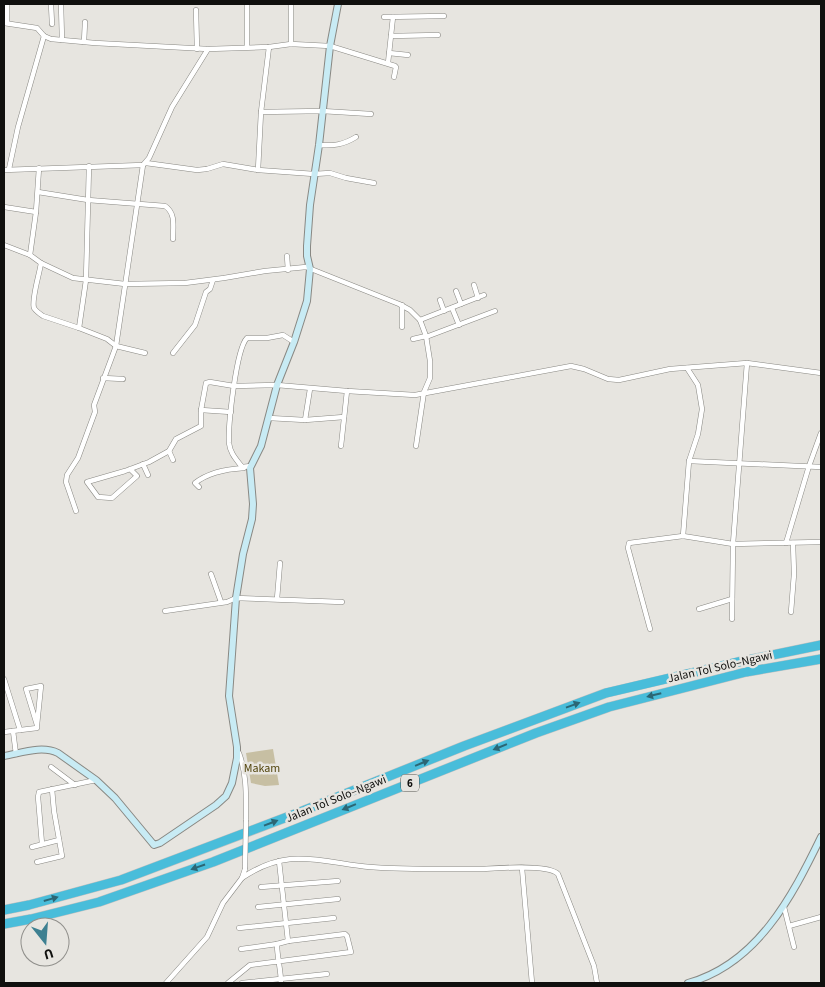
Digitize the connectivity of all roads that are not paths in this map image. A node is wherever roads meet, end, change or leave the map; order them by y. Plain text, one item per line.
1 (7, 4) edge
2 (51, 4) edge
3 (61, 4) edge
4 (291, 4) edge
5 (338, 4) edge
6 (247, 5) dead end
7 (196, 10) dead end
8 (444, 16) dead end
9 (384, 17) dead end
10 (392, 17) junction
11 (85, 22) dead end
12 (5, 23) edge
13 (62, 25) junction
14 (438, 34) dead end
15 (44, 36) junction
16 (390, 36) junction
17 (62, 40) junction
18 (84, 42) junction
19 (290, 44) junction
20 (330, 46) junction
21 (247, 47) junction
22 (269, 47) junction
23 (197, 49) junction
24 (208, 49) junction
25 (389, 53) junction
26 (408, 55) dead end
27 (388, 63) junction
28 (394, 77) dead end
29 (322, 111) junction
30 (261, 112) junction
31 (371, 114) dead end
32 (356, 136) dead end
33 (319, 145) junction
34 (144, 164) junction
35 (89, 166) junction
36 (39, 168) junction
37 (6, 169) edge
38 (258, 170) junction
39 (314, 174) junction
40 (374, 183) dead end
41 (38, 192) junction
42 (88, 200) junction
43 (136, 204) junction
44 (4, 207) edge
45 (36, 212) junction
46 (173, 239) dead end
47 (4, 245) edge
48 (30, 255) junction
49 (287, 256) dead end
50 (41, 263) junction
51 (310, 268) junction
52 (288, 270) junction
53 (86, 280) junction
54 (213, 280) junction
55 (125, 284) junction
56 (474, 285) dead end
57 (456, 291) dead end
58 (484, 296) dead end
59 (478, 298) junction
60 (440, 300) dead end
61 (461, 304) junction
62 (402, 305) junction
63 (452, 308) junction
64 (444, 311) junction
65 (495, 311) dead end
66 (420, 320) junction
67 (459, 325) junction
68 (402, 327) dead end
69 (79, 328) junction
70 (426, 337) junction
71 (413, 339) dead end
72 (294, 342) junction
73 (116, 346) junction
74 (145, 353) dead end
75 (173, 353) dead end
76 (748, 363) junction
77 (686, 368) junction
78 (821, 373) edge
79 (103, 378) junction
80 (123, 379) dead end
81 (277, 385) junction
82 (234, 386) junction
83 (310, 389) junction
84 (347, 392) junction
85 (424, 392) junction
86 (202, 410) junction
87 (231, 412) junction
88 (344, 416) junction
89 (269, 418) junction
90 (305, 420) junction
91 (821, 433) edge
92 (341, 446) dead end
93 (416, 446) dead end
94 (169, 451) junction
95 (173, 460) dead end
96 (689, 461) junction
97 (740, 463) junction
98 (142, 464) junction
99 (809, 466) junction
100 (251, 467) junction
101 (821, 467) edge
102 (130, 469) junction
103 (148, 476) dead end
104 (200, 487) dead end
105 (76, 511) dead end
106 (683, 536) junction
107 (821, 542) edge
108 (786, 543) junction
109 (793, 543) junction
110 (733, 544) junction
111 (280, 563) dead end
112 (211, 574) dead end
113 (236, 598) junction
114 (277, 599) junction
115 (732, 599) junction
116 (221, 602) junction
117 (342, 602) dead end
118 (699, 609) dead end
119 (165, 611) dead end
120 (791, 612) dead end
121 (732, 619) dead end
122 (650, 629) dead end
123 (821, 646) edge
124 (821, 659) edge
125 (4, 679) edge
126 (37, 725) junction
127 (20, 730) junction
128 (13, 731) junction
129 (4, 732) edge
130 (237, 747) junction
131 (16, 754) junction
132 (4, 756) edge
133 (51, 767) dead end
134 (96, 780) junction
135 (75, 785) junction
136 (52, 789) junction
137 (821, 837) edge
138 (59, 840) junction
139 (42, 844) junction
140 (32, 847) dead end
141 (279, 861) junction
142 (36, 862) dead end
143 (522, 868) junction
144 (242, 878) junction
145 (338, 880) dead end
146 (282, 886) junction
147 (261, 887) dead end
148 (338, 899) dead end
149 (284, 904) junction
150 (258, 907) dead end
151 (784, 907) junction
152 (4, 910) edge
153 (821, 917) edge
154 (334, 918) dead end
155 (286, 923) junction
156 (4, 924) edge
157 (789, 926) junction
158 (239, 928) dead end
159 (288, 941) junction
160 (277, 944) junction
161 (794, 947) dead end
162 (241, 949) dead end
163 (278, 961) junction
164 (327, 974) dead end
165 (281, 981) edge
166 (166, 983) edge
167 (228, 983) edge
168 (242, 983) edge
169 (532, 983) edge
170 (597, 983) edge
171 (688, 983) edge

1 - 12 street
2 - 13 street
3 - 13 street
4 - 19 street
5 - 20 street
6 - 21 street
7 - 23 street
8 - 10 street
9 - 10 street
10 - 16 street
11 - 18 street
12 - 15 street
13 - 17 street
14 - 16 street
15 - 17 street
15 - 37 street
16 - 25 street
17 - 18 street
18 - 23 street
19 - 20 street
19 - 22 street
20 - 27 street
20 - 29 street
21 - 22 street
21 - 24 street
22 - 30 street
23 - 24 street
24 - 34 street
25 - 26 street
25 - 27 street
27 - 28 street
29 - 30 street
29 - 31 street
29 - 33 street
30 - 38 street
32 - 33 street
33 - 39 street
34 - 35 street
34 - 38 street
34 - 43 street
35 - 36 street
35 - 42 street
36 - 37 street
36 - 41 street
38 - 39 street
39 - 40 street
39 - 51 street
41 - 42 street
41 - 45 street
42 - 43 street
42 - 53 street
43 - 46 street
43 - 55 street
44 - 45 street
45 - 48 street
47 - 48 street
48 - 50 street
49 - 52 street
50 - 53 street
50 - 69 street
51 - 52 street
51 - 62 street
51 - 72 street
52 - 54 street
53 - 55 street
53 - 69 street
54 - 55 street
54 - 75 street
55 - 73 street
56 - 59 street
57 - 61 street
58 - 59 street
59 - 61 street
60 - 64 street
61 - 63 street
62 - 66 street
62 - 68 street
63 - 64 street
63 - 67 street
64 - 66 street
65 - 67 street
66 - 70 street
67 - 70 street
69 - 73 street
70 - 71 street
70 - 85 street
72 - 81 street
72 - 82 street
73 - 74 street
73 - 79 street
76 - 77 street
76 - 78 street
76 - 97 street
77 - 85 street
77 - 96 street
79 - 80 street
79 - 105 street
81 - 82 street
81 - 83 street
81 - 89 street
82 - 86 street
82 - 87 street
83 - 84 street
83 - 90 street
84 - 85 street
84 - 88 street
85 - 93 street
86 - 87 street
86 - 94 street
87 - 100 street
88 - 90 street
88 - 92 street
89 - 90 street
89 - 100 street
91 - 99 street
94 - 95 street
94 - 98 street
96 - 97 street
96 - 106 street
97 - 99 street
97 - 110 street
98 - 102 street
98 - 103 street
99 - 101 street
99 - 108 street
100 - 104 street
100 - 113 street
102 - 102 street
106 - 110 street
106 - 122 street
107 - 109 street
108 - 109 street
108 - 110 street
109 - 120 street
110 - 115 street
111 - 114 street
112 - 116 street
113 - 114 street
113 - 116 street
113 - 130 street
114 - 117 street
115 - 118 street
115 - 121 street
116 - 119 street
152 -> 123 highway, Jalan Tol Solo–Ngawi / 6
124 -> 156 highway, Jalan Tol Solo–Ngawi / 6
125 - 127 street
126 - 126 street
126 - 127 street
127 - 128 street
128 - 129 street
128 - 131 street
130 - 134 street
130 - 144 street, bridge
131 - 132 street
131 - 134 street
133 - 135 street
134 - 135 street
135 - 136 street
136 - 138 street
136 - 139 street
137 - 151 street
138 - 139 street
138 - 142 street
139 - 140 street
141 - 143 street
141 - 144 street
141 - 146 street
143 - 169 street
143 - 170 street
144 - 166 street
145 - 146 street
146 - 147 street
146 - 149 street
148 - 149 street
149 - 150 street
149 - 155 street
151 - 157 street
151 - 171 street
153 - 157 street
154 - 155 street
155 - 158 street
155 - 159 street
157 - 161 street
159 - 160 street
159 - 163 street
160 - 162 street
160 - 163 street
163 - 165 street
163 - 167 street
164 - 165 street
165 - 168 street

